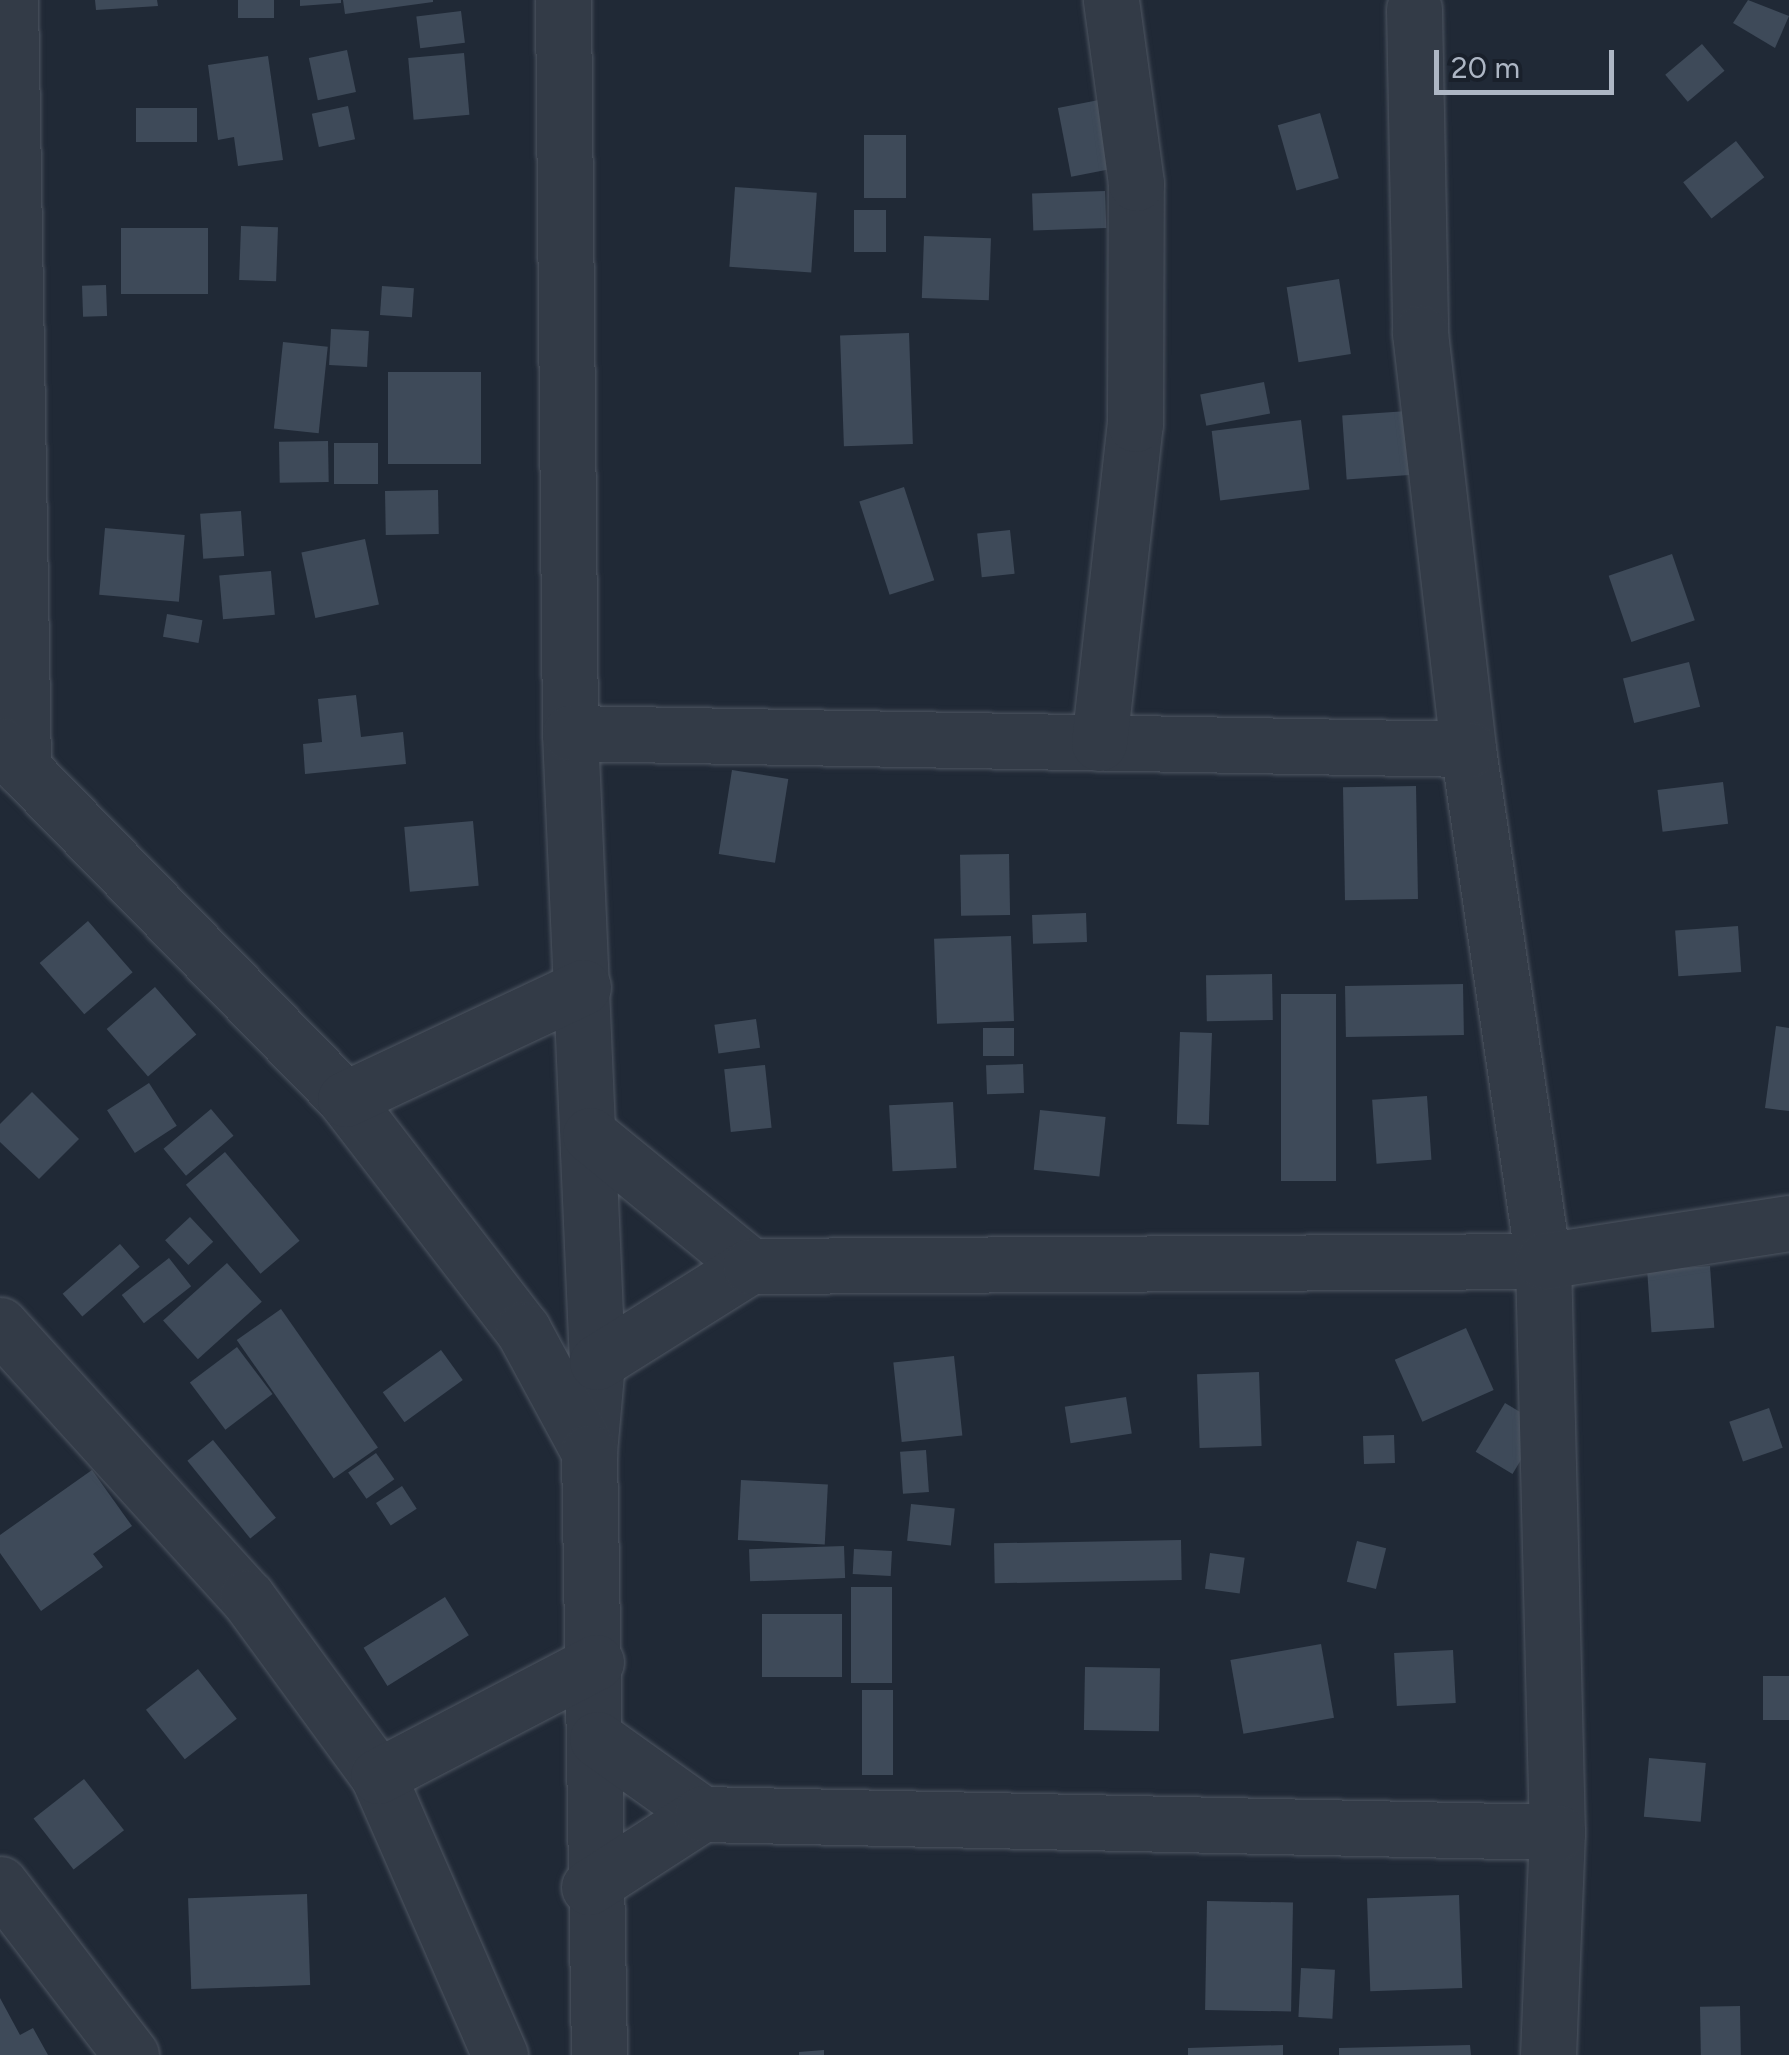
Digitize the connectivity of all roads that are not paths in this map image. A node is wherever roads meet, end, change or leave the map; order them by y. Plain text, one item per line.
1 (10, 0) edge
2 (563, 0) edge
3 (1111, 0) edge
4 (1414, 9) dead end
5 (570, 733) junction
6 (1099, 743) junction
7 (1468, 749) junction
8 (12, 757) edge
9 (582, 986) junction
10 (345, 1099) junction
11 (590, 1135) junction
12 (1789, 1223) edge
13 (1543, 1261) junction
14 (750, 1266) junction
15 (0, 1325) edge
16 (597, 1362) junction
17 (589, 1452) junction
18 (596, 1662) junction
19 (597, 1738) junction
20 (378, 1776) junction
21 (702, 1814) junction
22 (1557, 1832) junction
23 (0, 1884) edge
24 (589, 1886) junction
25 (131, 2055) edge
26 (500, 2055) edge
27 (599, 2055) edge
28 (1548, 2055) edge

1 - 8 street
2 - 5 street
3 - 6 street
4 - 7 street
5 - 6 street
5 - 9 street
6 - 7 street
7 - 13 street
8 - 10 street
9 - 10 street
9 - 11 street
10 - 17 street
11 - 14 street
11 - 16 street
12 - 13 street
13 - 14 street
13 - 22 street
14 - 16 street
15 - 20 street
16 - 17 street
17 - 18 street
18 - 19 street
18 - 20 street
19 - 21 street
19 - 24 street
20 - 26 street
21 - 22 street
21 - 24 street
22 - 28 street
23 - 25 street
24 - 27 street

